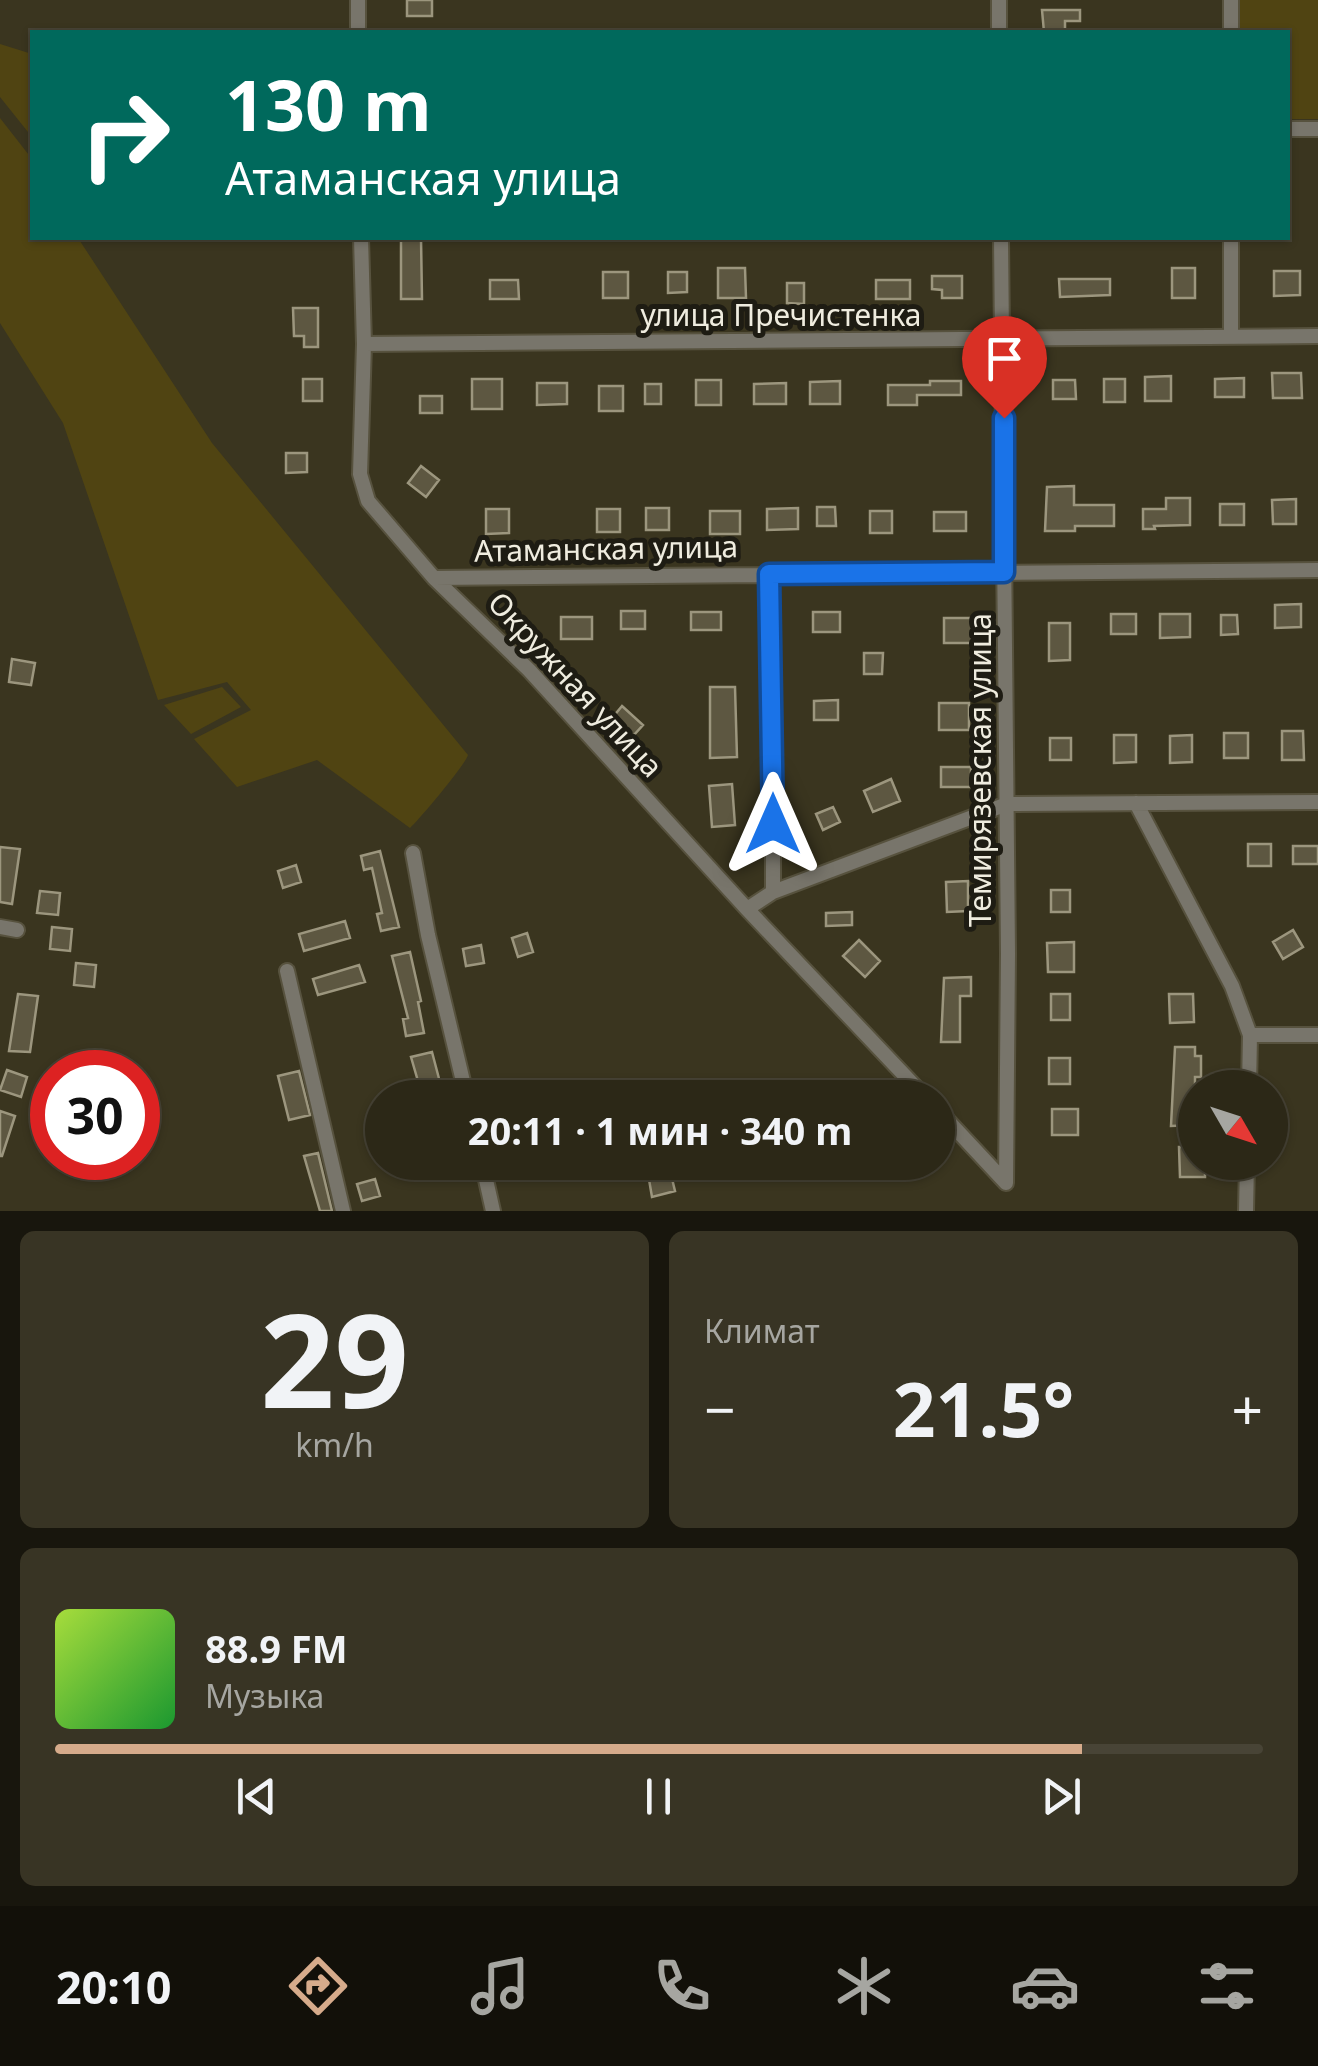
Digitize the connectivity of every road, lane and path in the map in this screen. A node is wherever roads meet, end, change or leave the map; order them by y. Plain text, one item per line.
1 (358, 0) edge
2 (999, 0) edge
3 (1231, 0) edge
4 (358, 30) edge
5 (999, 30) edge
6 (1231, 30) edge
7 (1318, 128) edge
8 (1290, 129) edge
9 (362, 240) edge
10 (1001, 240) edge
11 (1232, 240) edge
12 (1231, 336) junction
13 (1318, 336) edge
14 (1004, 340) junction
15 (364, 344) junction
16 (1318, 570) edge
17 (1004, 572) junction
18 (769, 574) junction
19 (434, 578) junction
20 (1318, 802) edge
21 (1006, 804) junction
22 (1136, 804) junction
23 (413, 853) dead end
24 (773, 892) junction
25 (747, 909) junction
26 (0, 927) edge
27 (17, 930) dead end
28 (286, 972) dead end
29 (1250, 1035) junction
30 (1318, 1035) edge
31 (1249, 1070) edge
32 (463, 1080) edge
33 (909, 1080) edge
34 (955, 1128) edge
35 (486, 1180) edge
36 (1247, 1180) edge
37 (343, 1211) edge
38 (493, 1211) edge
39 (1246, 1211) edge

1 - 4 street
2 - 5 street
3 - 6 street
7 - 8 street
9 - 15 street, Окружная улица
10 - 14 street, Темирязевская улица
11 - 12 street
12 - 13 street, улица Пречистенка
12 - 14 street, улица Пречистенка
14 - 15 street, улица Пречистенка
14 - 17 street, Темирязевская улица
15 - 19 street, Окружная улица
16 - 17 street, Атаманская улица
17 - 18 street, Атаманская улица
17 - 21 street, Темирязевская улица
18 - 19 street, Атаманская улица
18 - 24 street
19 - 25 street, Окружная улица
20 - 22 street
21 - 22 street
21 - 24 street
21 - 34 street, Темирязевская улица
22 - 29 street
23 - 32 street
24 - 25 street
25 - 33 street, Окружная улица
26 - 27 street
28 - 37 street
29 - 30 street
29 - 31 street
35 - 38 street
36 - 39 street

